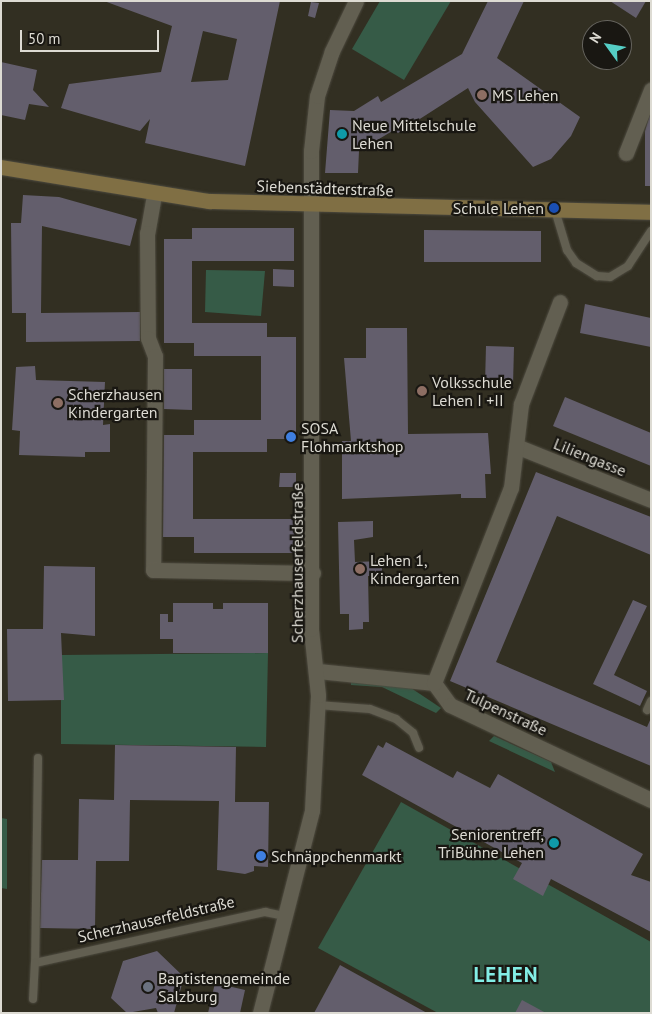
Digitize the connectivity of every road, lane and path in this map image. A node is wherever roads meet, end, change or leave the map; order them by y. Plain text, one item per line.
1 (356, 1) edge
2 (651, 90) edge
3 (626, 153) dead end
4 (1, 167) edge
5 (154, 195) junction
6 (312, 206) junction
7 (554, 208) junction
8 (651, 212) edge
9 (651, 231) edge
10 (560, 302) dead end
11 (516, 446) junction
12 (651, 500) edge
13 (313, 573) junction
14 (318, 671) junction
15 (434, 683) junction
16 (651, 701) edge
17 (318, 705) junction
18 (647, 710) dead end
19 (419, 748) dead end
20 (38, 758) dead end
21 (651, 800) edge
22 (284, 916) junction
23 (35, 963) junction
24 (33, 998) dead end
25 (260, 1013) edge

1 - 6 street, Scherzhauserfeldstraße
2 - 3 street
4 - 5 street, Siebenstädterstraße
5 - 6 street, Siebenstädterstraße
5 - 13 street
6 - 7 street, Siebenstädterstraße
6 - 13 street, Scherzhauserfeldstraße
7 - 8 street, Siebenstädterstraße
7 - 9 lane
10 - 11 street
11 - 12 street, Liliengasse
11 - 15 street
13 - 14 street, Scherzhauserfeldstraße
14 - 15 street
14 - 17 street, Scherzhauserfeldstraße
15 - 21 street, Tulpenstraße
16 - 18 lane
17 - 19 lane
17 - 22 street, Scherzhauserfeldstraße
20 - 23 lane
22 - 23 lane, Scherzhauserfeldstraße
22 - 25 street, Scherzhauserfeldstraße
23 - 24 lane

